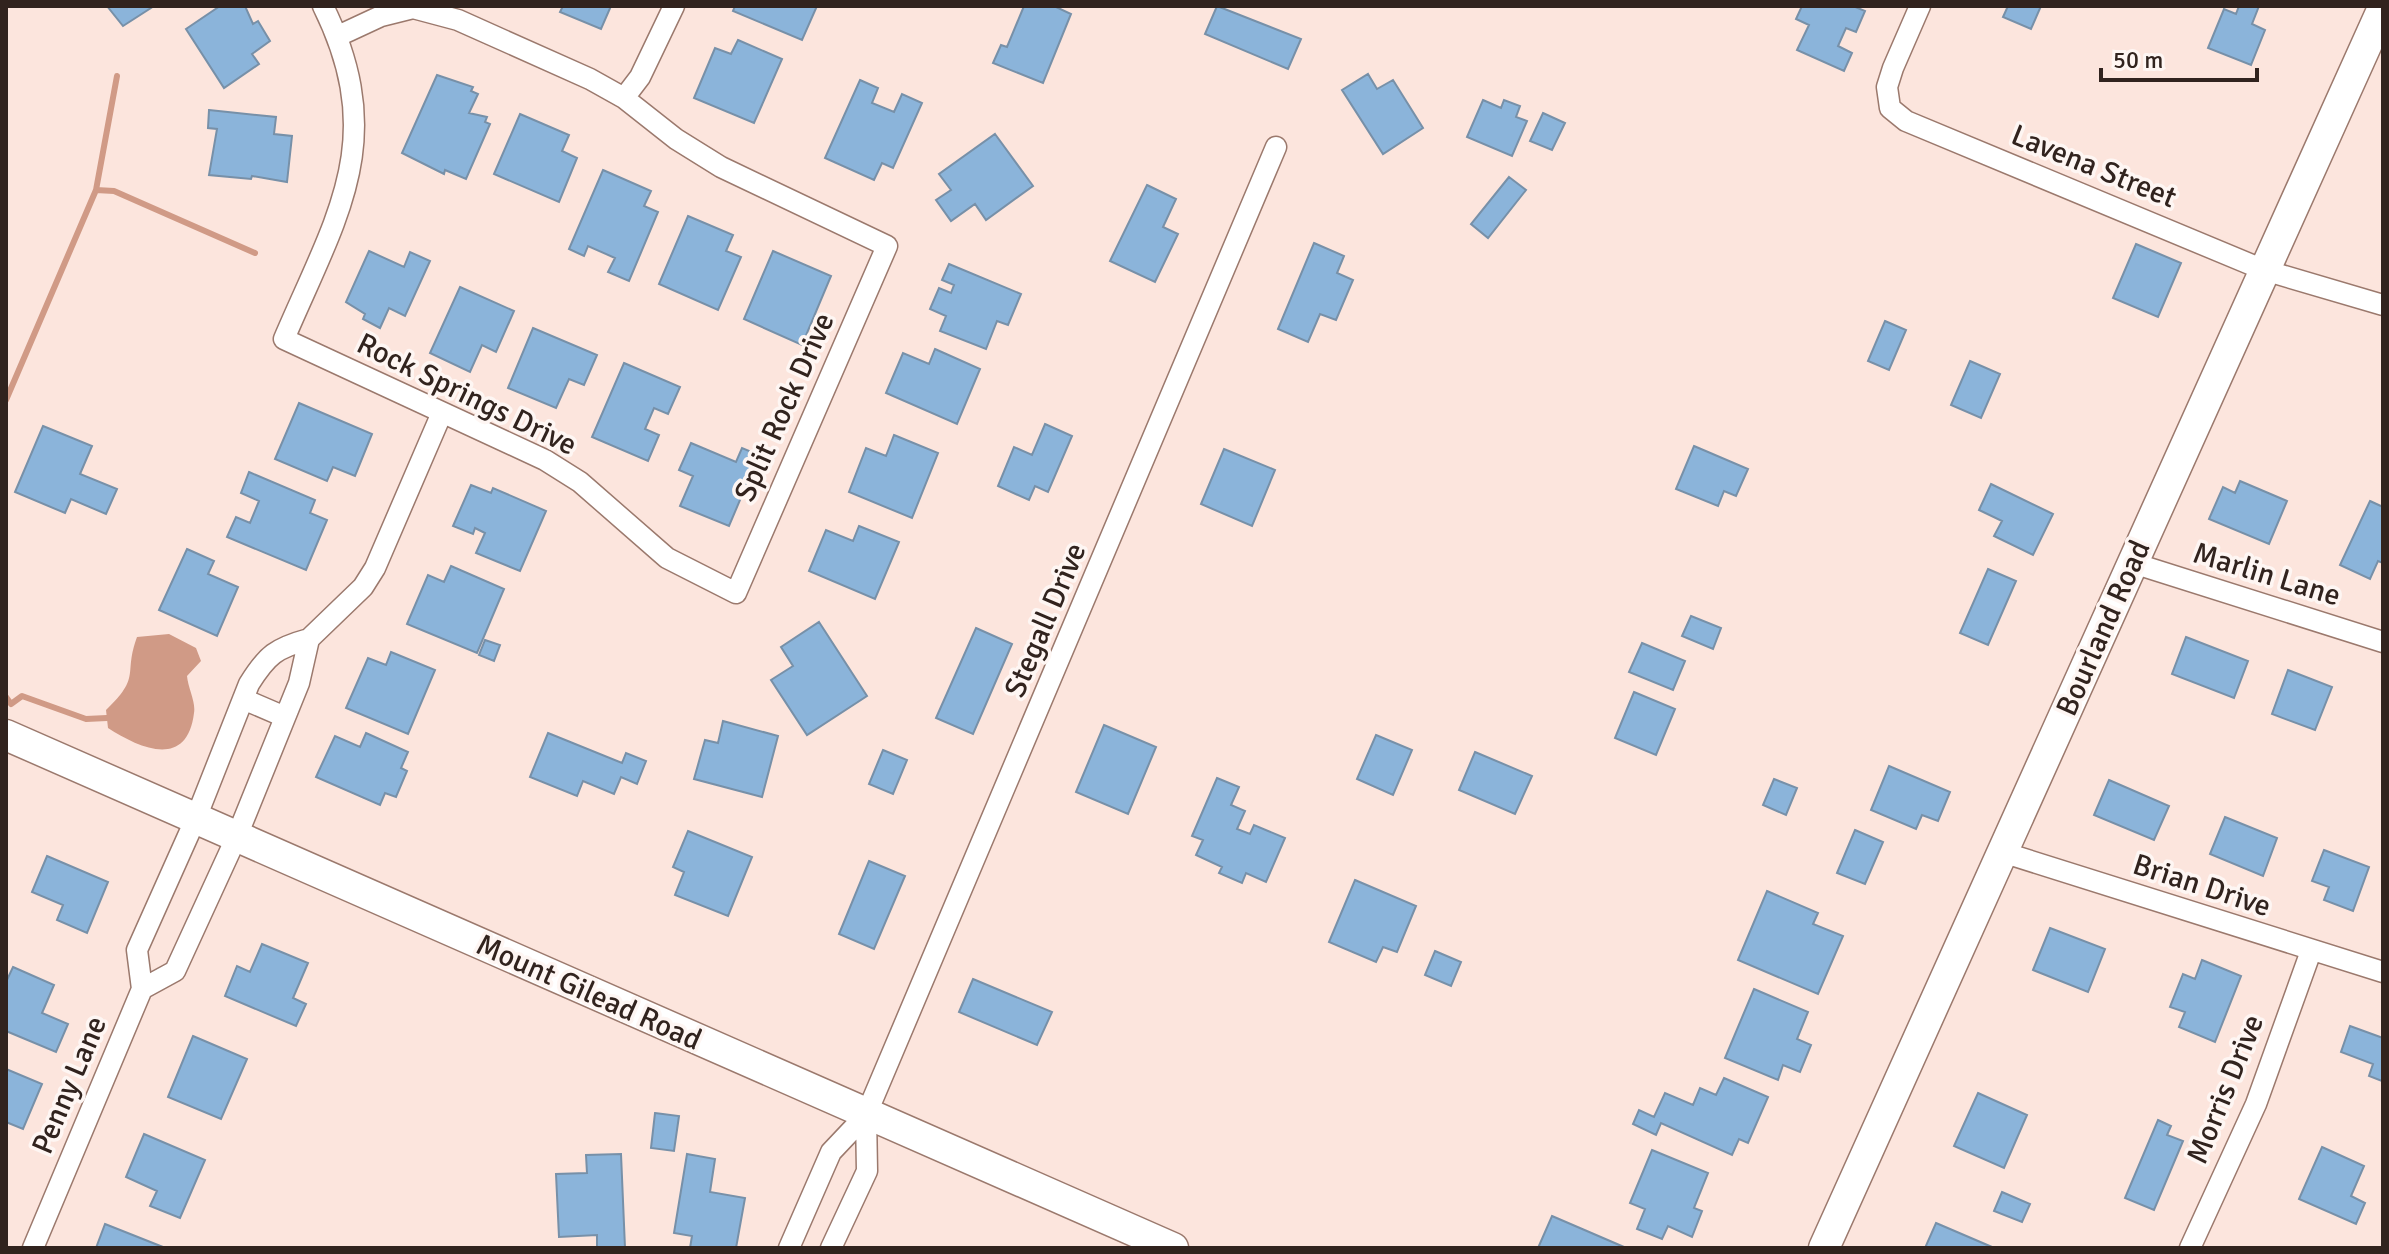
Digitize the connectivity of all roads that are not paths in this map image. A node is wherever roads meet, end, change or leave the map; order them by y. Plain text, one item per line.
1 (323, 6) edge
2 (674, 6) edge
3 (1920, 6) edge
4 (2383, 8) edge
5 (338, 36) junction
6 (624, 98) junction
7 (1276, 147) dead end
8 (2264, 270) junction
9 (2383, 305) edge
10 (441, 415) junction
11 (2133, 563) junction
12 (736, 593) joint
13 (309, 639) junction
14 (2383, 642) edge
15 (243, 699) junction
16 (285, 717) junction
17 (6, 735) edge
18 (196, 818) junction
19 (237, 836) junction
20 (2002, 852) junction
21 (2311, 951) junction
22 (2383, 972) edge
23 (142, 989) junction
24 (866, 1115) junction
25 (33, 1248) edge
26 (789, 1248) edge
27 (831, 1248) edge
28 (1173, 1248) edge
29 (1824, 1248) edge
30 (2190, 1248) edge

1 - 5 street
2 - 6 street
3 - 8 street, Lavena Street
4 - 8 main road, Bourland Road
5 - 6 street
5 - 10 street, Rock Springs Drive
6 - 12 street, Split Rock Drive
7 - 24 street, Stegall Drive
8 - 9 street, Lavena Street
8 - 11 main road, Bourland Road
10 - 12 street, Rock Springs Drive
10 - 13 street
11 - 14 street, Marlin Lane
11 - 20 main road, Bourland Road
13 - 15 street, Penny Lane
13 - 16 street
15 - 16 street
15 - 18 street, Penny Lane
16 - 19 street
17 - 18 main road, Mount Gilead Road
18 - 19 main road, Mount Gilead Road
18 - 23 street, Penny Lane
19 - 23 street
19 - 24 main road, Mount Gilead Road
20 - 21 street, Brian Drive
20 - 29 main road, Bourland Road
21 - 22 street, Brian Drive
21 - 30 street, Morris Drive
23 - 25 street, Penny Lane
24 - 26 street
24 - 27 street
24 - 28 main road, Mount Gilead Road

